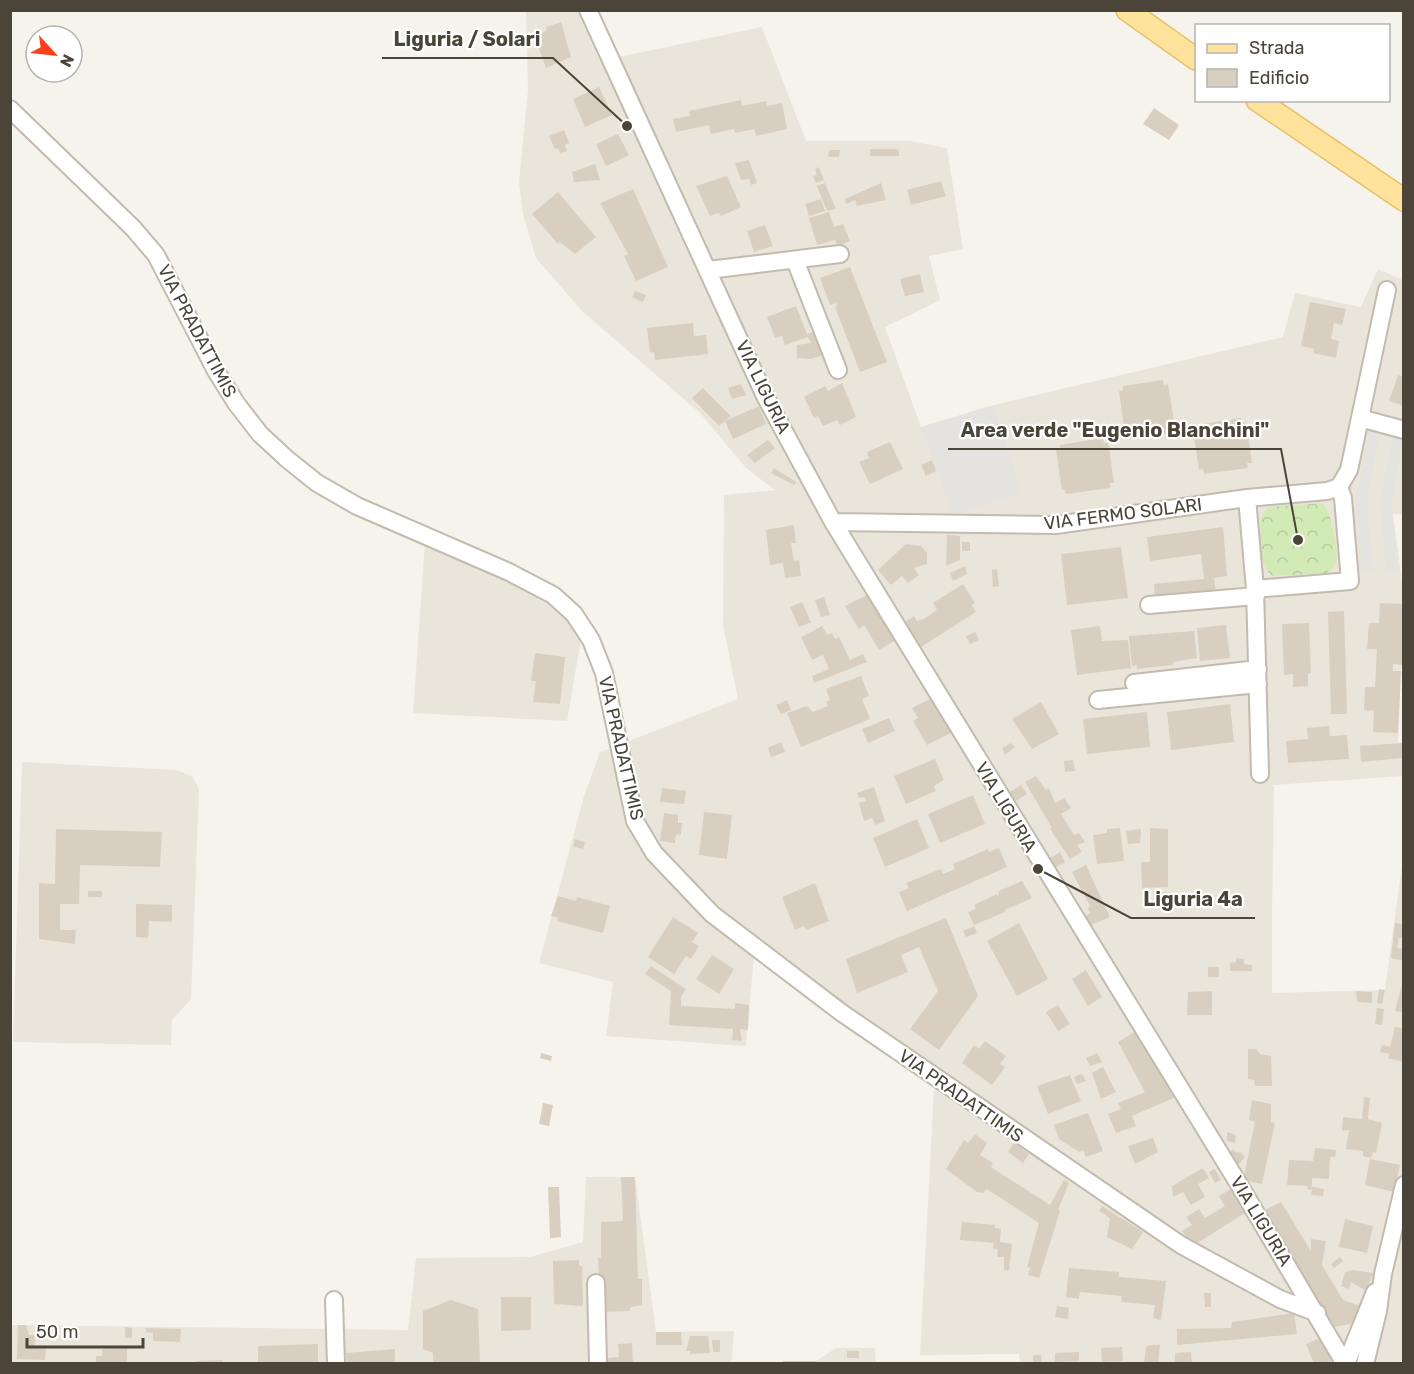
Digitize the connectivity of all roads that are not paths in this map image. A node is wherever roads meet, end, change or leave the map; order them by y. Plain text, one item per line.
1 (588, 10) edge
2 (1127, 10) edge
3 (1195, 58) edge
4 (1260, 102) edge
5 (10, 109) edge
6 (1404, 200) edge
7 (840, 254) dead end
8 (795, 260) junction
9 (708, 270) junction
10 (1387, 290) dead end
11 (838, 370) dead end
12 (1360, 418) junction
13 (1404, 430) edge
14 (1339, 487) junction
15 (1247, 498) junction
16 (832, 522) junction
17 (1255, 593) junction
18 (1149, 605) dead end
19 (1258, 676) junction
20 (1134, 683) dead end
21 (1098, 700) dead end
22 (1260, 774) dead end
23 (1404, 1185) edge
24 (1383, 1274) junction
25 (596, 1283) dead end
26 (334, 1300) dead end
27 (1317, 1313) junction
28 (1364, 1317) junction
29 (1326, 1329) junction
30 (1367, 1361) edge
31 (336, 1364) edge
32 (598, 1364) edge
33 (1346, 1364) edge

1 - 9 street, VIA LIGURIA
2 - 3 main road
4 - 6 main road
5 - 27 street, VIA PRADATTIMIS
7 - 8 street
8 - 9 street
8 - 11 street
9 - 16 street, VIA LIGURIA
10 - 12 street
12 - 13 street
12 - 14 street
14 - 15 street, VIA FERMO SOLARI
14 - 17 street
15 - 16 street, VIA FERMO SOLARI
15 - 17 street
16 - 27 street, VIA LIGURIA
17 - 18 street
17 - 19 street
19 - 20 street
19 - 21 street
19 - 22 street
23 - 24 street
24 - 28 street
24 - 30 street
25 - 32 street
26 - 31 street
27 - 29 street, VIA LIGURIA
28 - 29 street
28 - 33 street
29 - 33 street, VIA LIGURIA

